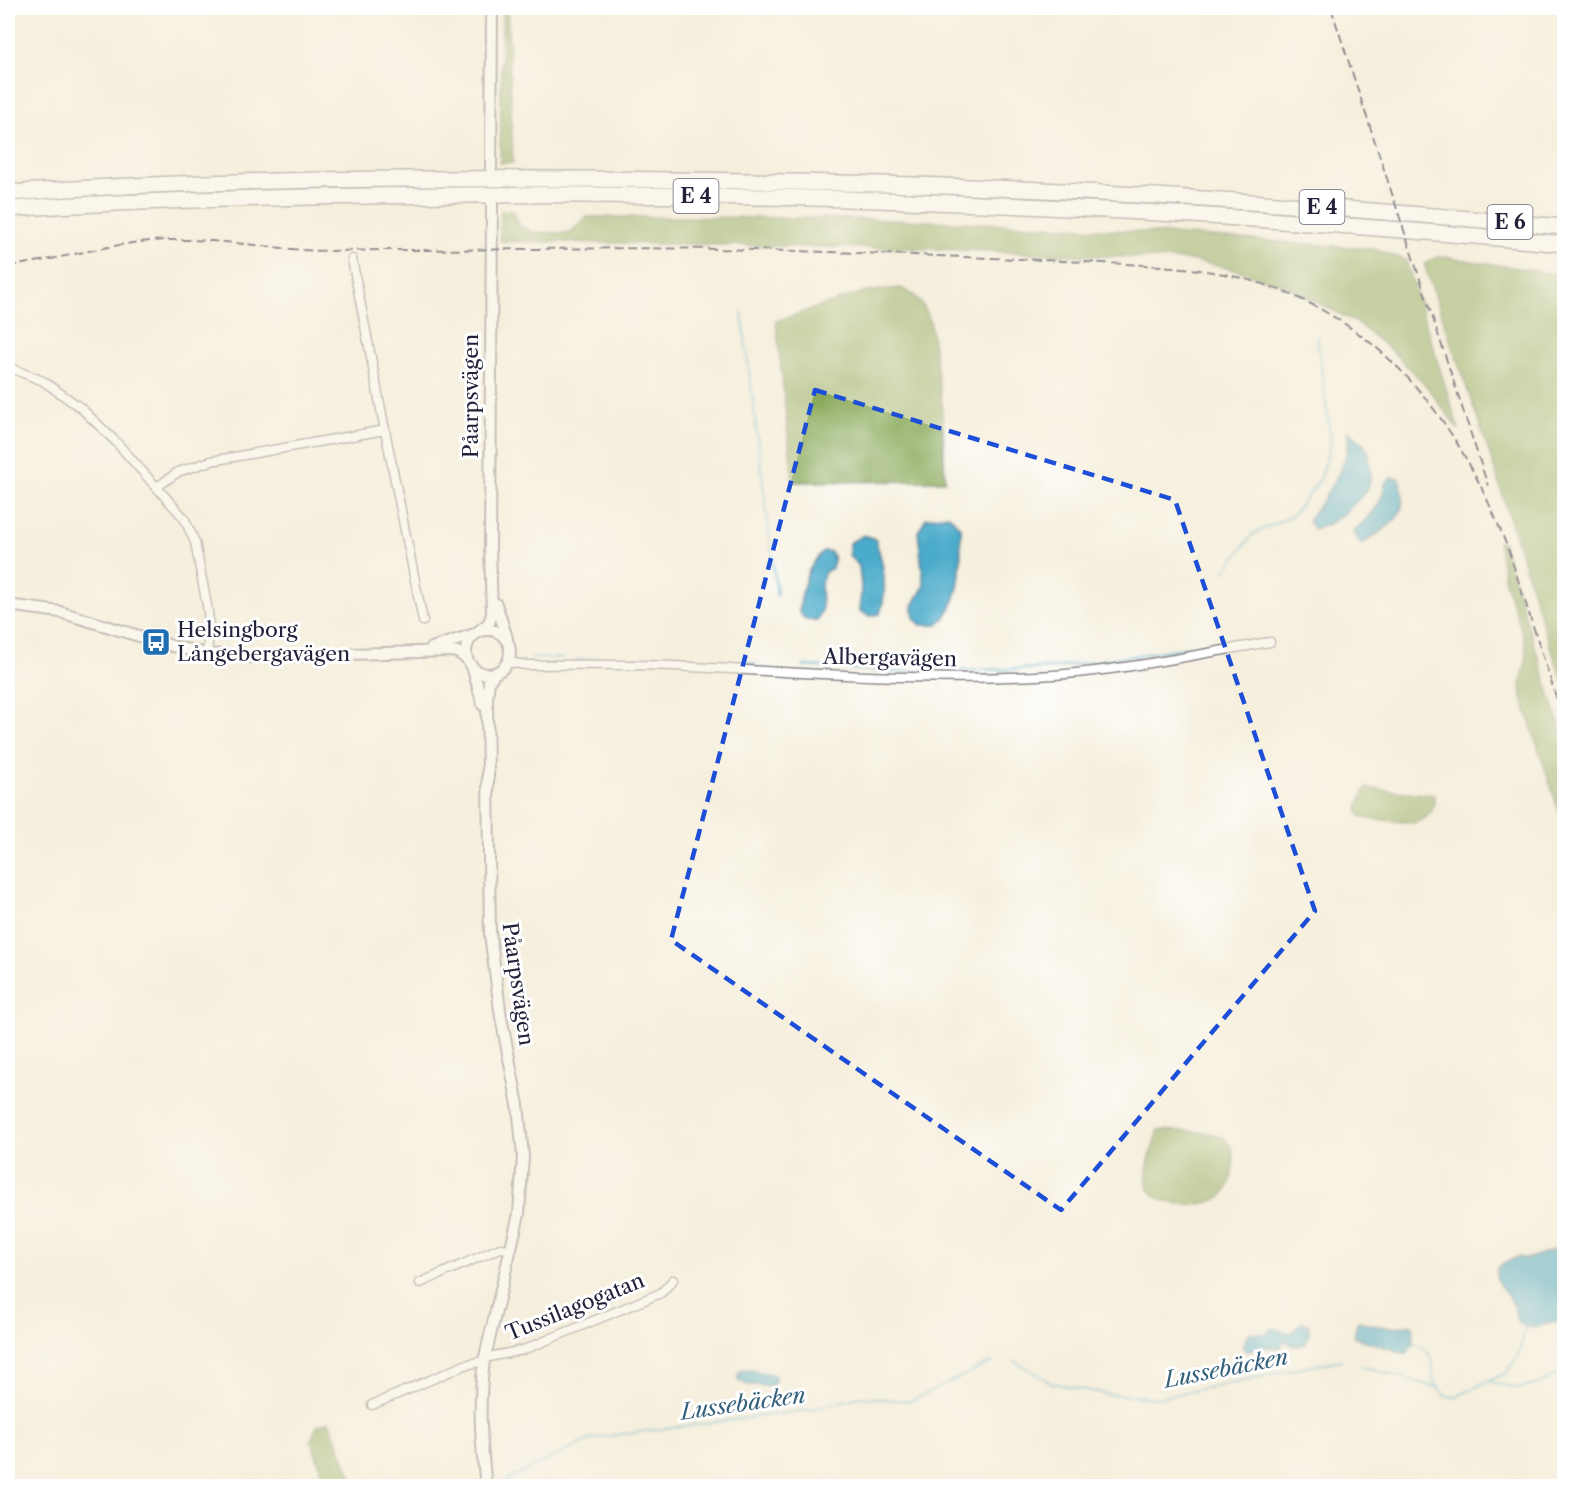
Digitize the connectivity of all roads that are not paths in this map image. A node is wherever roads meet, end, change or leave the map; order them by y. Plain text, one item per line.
1 (492, 8) edge
2 (491, 169) dead end
3 (8, 193) edge
4 (492, 202) dead end
5 (8, 209) edge
6 (1455, 218) junction
7 (1564, 219) edge
8 (1564, 227) edge
9 (1500, 238) junction
10 (1564, 244) edge
11 (1564, 251) edge
12 (352, 259) dead end
13 (8, 368) edge
14 (386, 430) junction
15 (157, 487) junction
16 (492, 590) junction
17 (8, 605) edge
18 (423, 621) dead end
19 (477, 633) junction
20 (508, 641) junction
21 (1270, 642) dead end
22 (412, 653) junction
23 (207, 654) junction
24 (508, 662) junction
25 (469, 663) junction
26 (495, 673) junction
27 (487, 722) junction
28 (512, 1249) junction
29 (673, 1280) dead end
30 (420, 1283) dead end
31 (484, 1359) junction
32 (372, 1405) dead end
33 (486, 1486) edge

1 - 2 street
3 - 6 highway, E 4
4 - 16 street, Påarpsvägen
5 - 9 highway, E 4
6 - 7 highway, E 4
6 - 8 highway, E 6
9 - 10 highway, E 6
9 - 11 highway, E 4
12 - 14 street
13 - 15 street
14 - 15 street
14 - 18 street
15 - 23 street
16 - 19 street, Påarpsvägen
16 - 20 street, Påarpsvägen
17 - 23 street
19 - 20 street
19 - 22 street
19 - 25 street
20 - 24 street
21 - 24 street, Albergavägen
22 - 23 street
22 - 25 street
24 - 26 street
25 - 26 street
25 - 27 street, Påarpsvägen
26 - 27 street, Påarpsvägen
27 - 28 street, Påarpsvägen
28 - 30 street
28 - 31 street, Påarpsvägen
29 - 31 street, Tussilagogatan
31 - 32 street
31 - 33 street, Påarpsvägen

